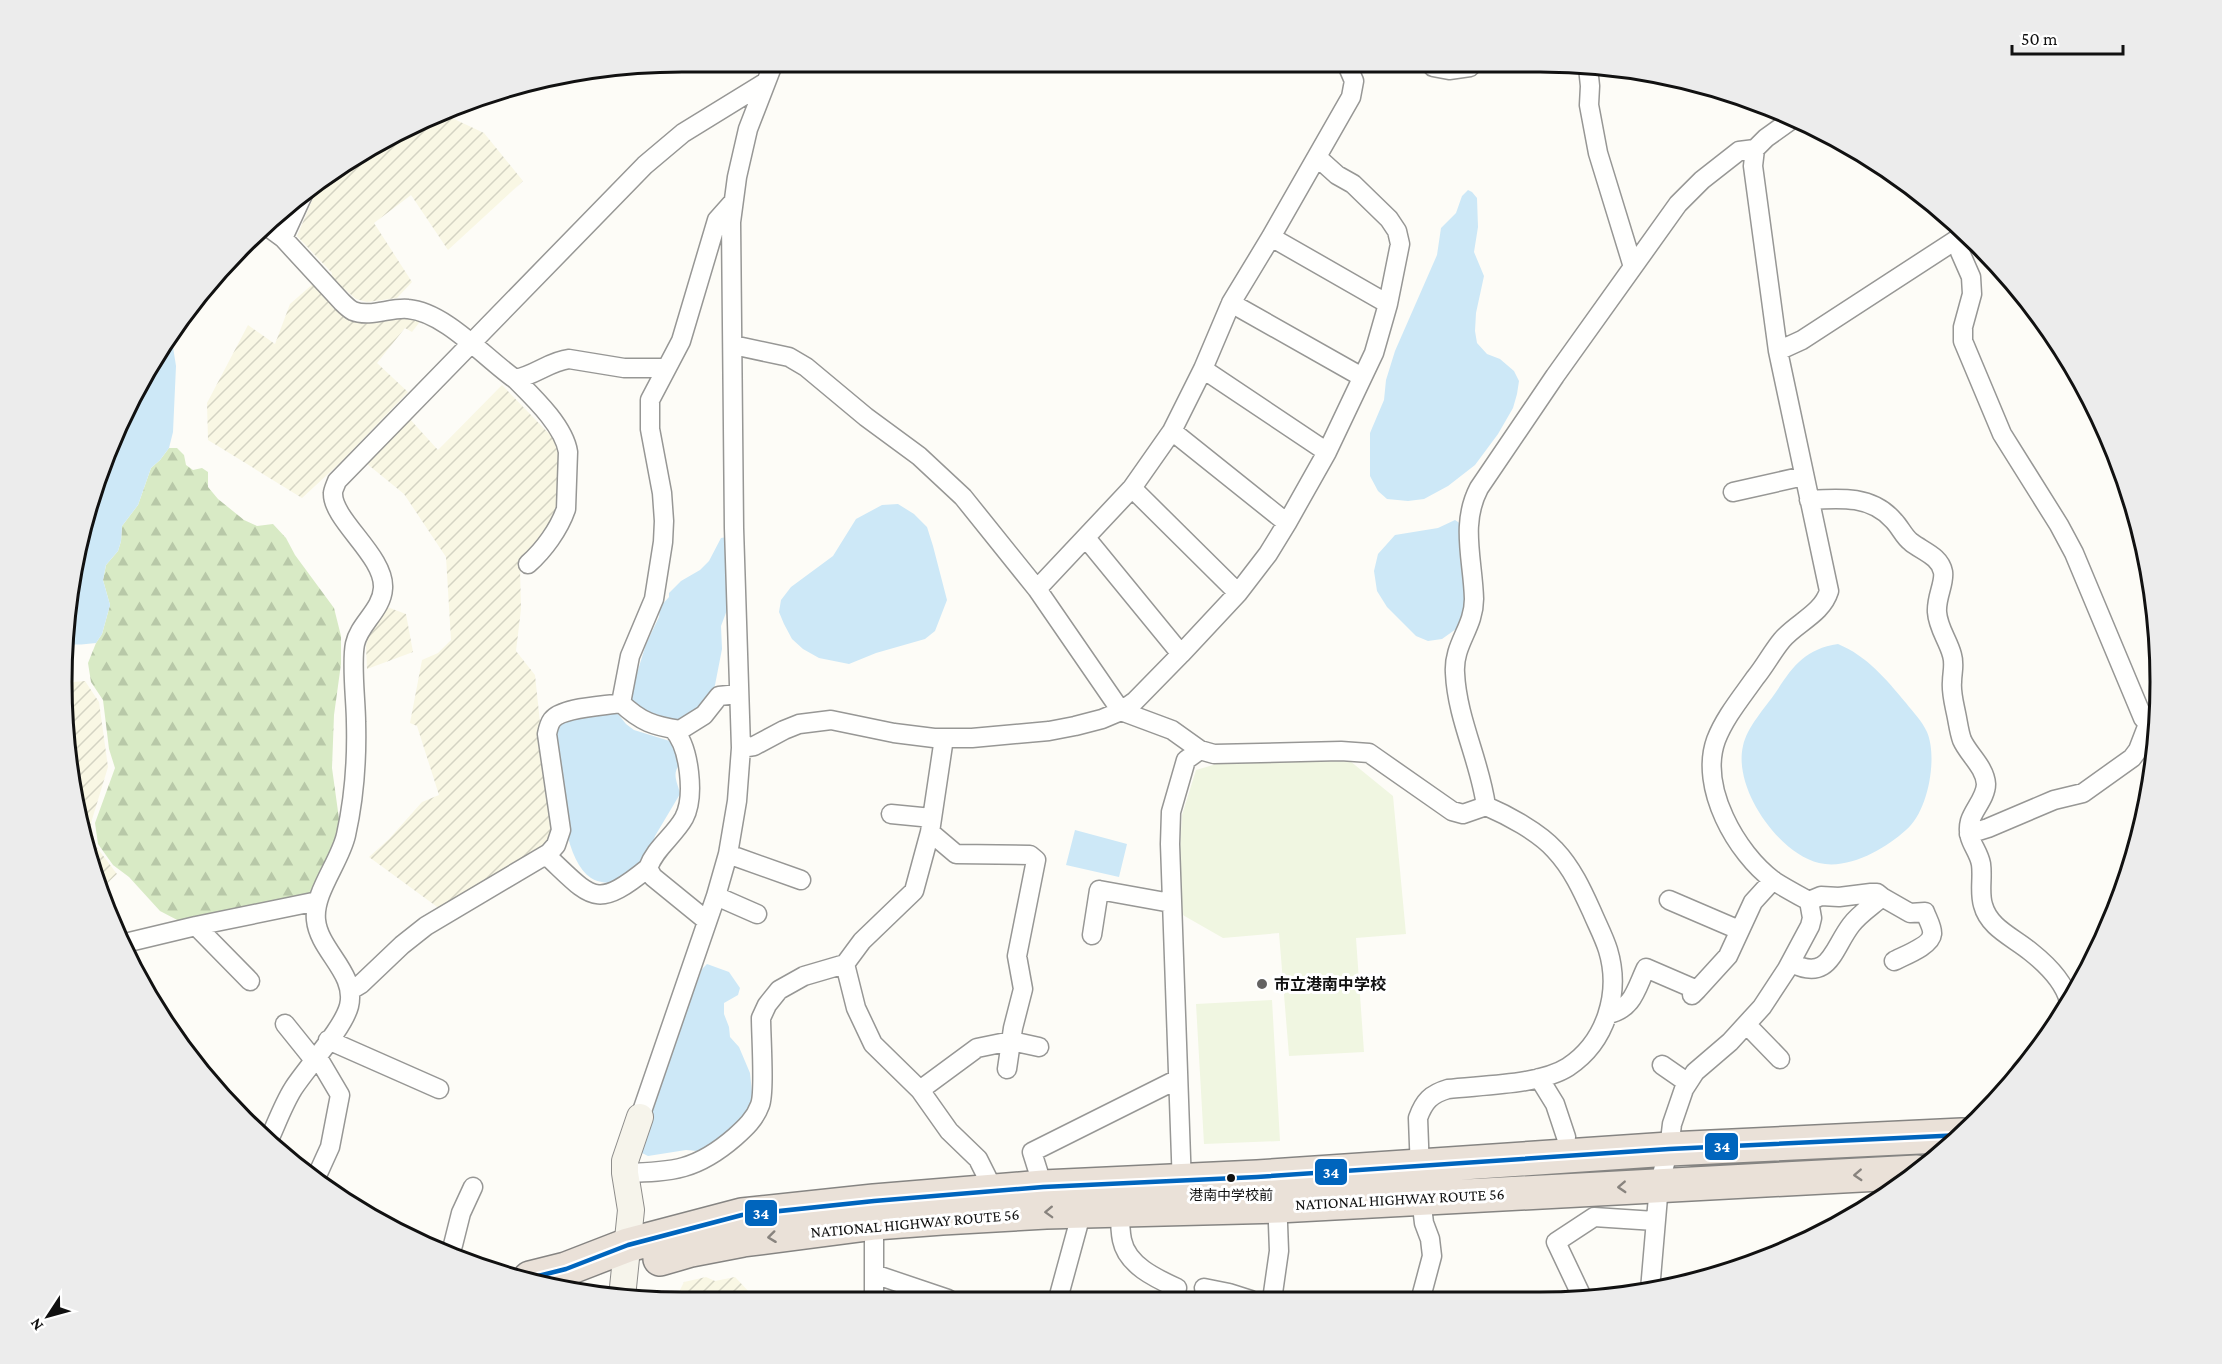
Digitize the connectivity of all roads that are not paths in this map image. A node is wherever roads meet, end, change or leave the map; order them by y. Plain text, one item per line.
1 (1350, 72) edge
2 (769, 74) edge
3 (1589, 74) edge
4 (1786, 124) edge
5 (1755, 149) junction
6 (1317, 157) junction
7 (734, 202) junction
8 (296, 210) edge
9 (273, 230) edge
10 (1272, 237) junction
11 (283, 238) junction
12 (1958, 238) edge
13 (1962, 242) edge
14 (1633, 267) junction
15 (1231, 303) junction
16 (1388, 304) junction
17 (472, 343) junction
18 (733, 345) junction
19 (1778, 351) junction
20 (667, 368) junction
21 (1203, 369) junction
22 (1362, 377) junction
23 (515, 379) junction
24 (1172, 431) junction
25 (1327, 452) junction
26 (1804, 476) junction
27 (1132, 489) junction
28 (1733, 492) dead end
29 (1809, 500) junction
30 (1287, 523) junction
31 (1086, 538) junction
32 (528, 564) dead end
33 (1037, 589) junction
34 (1238, 593) junction
35 (1181, 654) junction
36 (738, 694) junction
37 (621, 703) junction
38 (1120, 711) junction
39 (673, 729) junction
40 (2148, 729) edge
41 (944, 738) junction
42 (2147, 738) edge
43 (741, 748) junction
44 (1200, 750) junction
45 (1486, 806) junction
46 (891, 814) dead end
47 (931, 825) junction
48 (1969, 834) junction
49 (728, 854) junction
50 (546, 855) junction
51 (648, 868) junction
52 (801, 880) dead end
53 (1773, 880) junction
54 (716, 896) junction
55 (1882, 897) junction
56 (1669, 900) dead end
57 (318, 901) junction
58 (1809, 901) junction
59 (1171, 903) junction
60 (757, 914) dead end
61 (707, 921) junction
62 (196, 926) junction
63 (1739, 930) junction
64 (1092, 935) dead end
65 (130, 942) edge
66 (1894, 961) dead end
67 (1791, 963) junction
68 (845, 964) junction
69 (250, 981) dead end
70 (2067, 988) edge
71 (351, 990) junction
72 (1608, 1014) junction
73 (285, 1024) dead end
74 (1747, 1025) junction
75 (328, 1040) junction
76 (1011, 1041) junction
77 (1039, 1047) dead end
78 (316, 1058) junction
79 (1780, 1059) dead end
80 (1662, 1065) dead end
81 (1006, 1069) dead end
82 (1539, 1078) junction
83 (1178, 1079) junction
84 (1688, 1083) junction
85 (439, 1089) dead end
86 (920, 1090) junction
87 (640, 1117) joint
88 (272, 1133) edge
89 (1947, 1136) edge
90 (1566, 1137) dead end
91 (1669, 1149) junction
92 (1420, 1165) junction
93 (319, 1172) edge
94 (625, 1173) junction
95 (1902, 1173) edge
96 (1659, 1185) junction
97 (473, 1187) dead end
98 (1042, 1187) junction
99 (994, 1191) junction
100 (1277, 1191) junction
101 (1182, 1195) junction
102 (1421, 1198) junction
103 (1082, 1211) junction
104 (1119, 1211) junction
105 (874, 1212) junction
106 (1655, 1221) junction
107 (452, 1247) edge
108 (625, 1271) edge
109 (874, 1274) junction
110 (542, 1275) edge
111 (1651, 1282) edge
112 (582, 1283) edge
113 (1177, 1288) dead end
114 (1204, 1288) dead end
115 (1579, 1291) edge
116 (874, 1292) edge
117 (927, 1292) edge
118 (1060, 1292) edge
119 (1224, 1292) edge
120 (1273, 1292) edge
121 (1422, 1292) edge

1 - 6 street
2 - 7 street
2 - 17 street
3 - 14 street
4 - 5 street
5 - 14 street
5 - 19 street
6 - 10 street
6 - 16 street
7 - 18 street
7 - 20 street
8 - 11 street
9 - 11 street
10 - 15 street
10 - 16 street
11 - 17 street
12 - 19 street
13 - 40 street
14 - 45 street
15 - 21 street
15 - 22 street
16 - 22 street
17 - 23 street
17 - 57 street
18 - 33 street
18 - 36 street
19 - 26 street
20 - 23 street
20 - 37 street
21 - 24 street
21 - 25 street
22 - 25 street
23 - 32 street
24 - 27 street
24 - 30 street
25 - 30 street
26 - 28 street
26 - 29 street
27 - 31 street
27 - 34 street
29 - 48 street
29 - 53 street
30 - 34 street
31 - 33 street
31 - 35 street
33 - 38 street
34 - 35 street
35 - 38 street
36 - 39 street
36 - 43 street
37 - 39 street
37 - 50 street
38 - 41 street
38 - 44 street
39 - 51 street
41 - 43 street
41 - 47 street
42 - 48 street
43 - 49 street
44 - 45 street
44 - 59 street
45 - 72 street
46 - 47 street
47 - 68 street
47 - 76 street
48 - 70 street
49 - 52 street
49 - 54 street
50 - 51 street
50 - 71 street
51 - 61 street
53 - 58 street
53 - 63 street
54 - 60 street
54 - 61 street
55 - 58 street
55 - 66 street
55 - 67 street
56 - 63 street
57 - 62 street
57 - 71 street
58 - 67 street
59 - 64 street
59 - 83 street
61 - 87 street
62 - 65 street
62 - 69 street
63 - 72 street
67 - 74 street
68 - 86 street
68 - 94 street
71 - 75 street
72 - 82 street
73 - 78 street
74 - 79 street
74 - 84 street
75 - 78 street
75 - 85 street
76 - 77 street
76 - 81 street
76 - 86 street
78 - 88 street
78 - 93 street
80 - 84 street
82 - 90 street
82 - 92 street
83 - 98 street
83 - 101 street
84 - 91 street
86 - 99 street
87 - 94 street
89 - 91 highway, NATIONAL HIGHWAY ROUTE 56
91 - 92 highway, NATIONAL HIGHWAY ROUTE 56
91 - 96 street
92 - 100 highway, NATIONAL HIGHWAY ROUTE 56
92 - 102 street
94 - 108 street
95 -> 96 highway, NATIONAL HIGHWAY ROUTE 56
96 -> 102 highway, NATIONAL HIGHWAY ROUTE 56
96 - 106 street
97 - 107 street
98 - 99 highway, NATIONAL HIGHWAY ROUTE 56
98 - 101 highway, NATIONAL HIGHWAY ROUTE 56
99 - 105 highway, NATIONAL HIGHWAY ROUTE 56
100 - 101 highway, NATIONAL HIGHWAY ROUTE 56
100 - 102 highway, NATIONAL HIGHWAY ROUTE 56
100 - 120 street
101 - 104 highway, NATIONAL HIGHWAY ROUTE 56
102 - 121 street
103 - 104 highway, NATIONAL HIGHWAY ROUTE 56
103 -> 105 highway, NATIONAL HIGHWAY ROUTE 56
103 - 118 street
104 - 113 street
105 - 108 highway, NATIONAL HIGHWAY ROUTE 56
105 - 109 street
106 - 111 street
106 - 115 street
108 - 110 highway, NATIONAL HIGHWAY ROUTE 56
108 - 112 highway, NATIONAL HIGHWAY ROUTE 56
109 - 116 street
109 - 117 street
114 - 119 street

